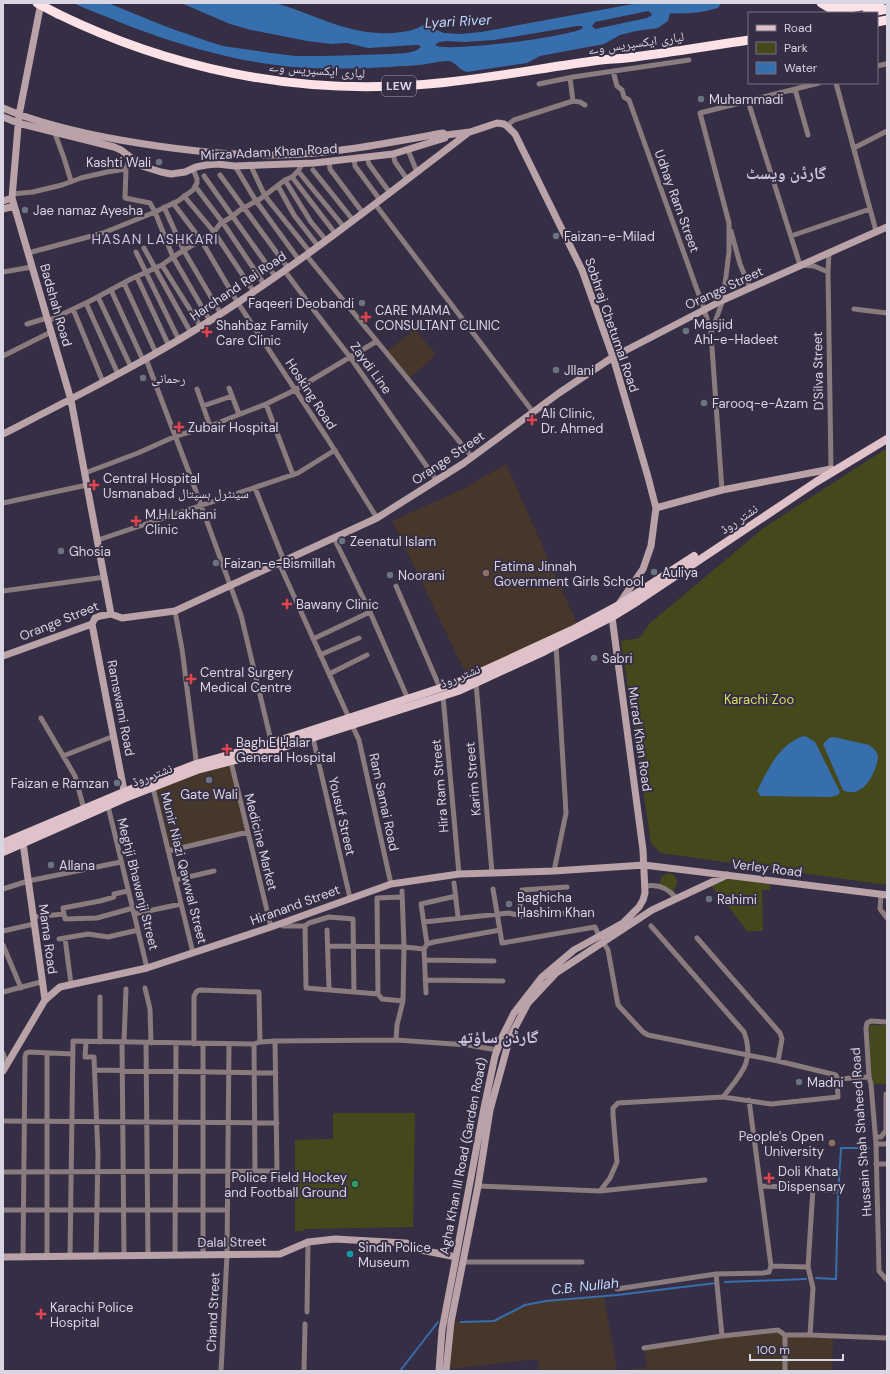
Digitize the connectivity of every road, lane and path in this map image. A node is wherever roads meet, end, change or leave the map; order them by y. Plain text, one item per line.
1 (37, 3) edge
2 (41, 3) edge
3 (821, 3) edge
4 (829, 3) edge
5 (880, 3) edge
6 (887, 9) edge
7 (840, 12) edge
8 (872, 12) edge
9 (748, 40) edge
10 (689, 60) dead end
11 (886, 64) dead end
12 (878, 66) edge
13 (613, 71) junction
14 (570, 78) junction
15 (539, 84) dead end
16 (815, 84) edge
17 (836, 84) edge
18 (795, 89) junction
19 (573, 101) junction
20 (748, 101) junction
21 (585, 105) dead end
22 (3, 108) edge
23 (19, 115) junction
24 (3, 117) edge
25 (18, 123) junction
26 (508, 127) junction
27 (887, 130) edge
28 (54, 131) junction
29 (470, 132) junction
30 (446, 135) junction
31 (808, 135) dead end
32 (854, 148) junction
33 (408, 150) junction
34 (393, 154) junction
35 (129, 157) junction
36 (367, 157) junction
37 (354, 158) junction
38 (329, 161) junction
39 (303, 163) junction
40 (250, 164) junction
41 (235, 166) junction
42 (126, 169) junction
43 (193, 169) junction
44 (313, 170) dead end
45 (298, 171) junction
46 (417, 172) junction
47 (220, 175) dead end
48 (204, 176) dead end
49 (292, 177) junction
50 (407, 179) junction
51 (285, 180) junction
52 (71, 182) junction
53 (195, 186) junction
54 (278, 186) junction
55 (390, 193) junction
56 (12, 196) junction
57 (184, 196) junction
58 (265, 196) junction
59 (3, 201) edge
60 (256, 202) junction
61 (377, 202) junction
62 (173, 203) junction
63 (14, 206) junction
64 (164, 207) junction
65 (244, 207) junction
66 (3, 209) edge
67 (870, 209) junction
68 (155, 212) junction
69 (363, 213) junction
70 (233, 216) junction
71 (353, 220) junction
72 (223, 223) junction
73 (729, 223) junction
74 (344, 227) junction
75 (887, 227) edge
76 (876, 231) junction
77 (214, 232) junction
78 (335, 233) junction
79 (791, 236) junction
80 (201, 240) junction
81 (326, 240) junction
82 (318, 246) junction
83 (144, 248) dead end
84 (184, 251) junction
85 (136, 252) dead end
86 (829, 252) junction
87 (28, 253) junction
88 (308, 253) junction
89 (173, 257) junction
90 (299, 260) junction
91 (162, 265) junction
92 (800, 265) junction
93 (32, 267) junction
94 (155, 269) junction
95 (286, 269) junction
96 (3, 272) edge
97 (146, 272) junction
98 (828, 272) junction
99 (137, 276) junction
100 (275, 276) junction
101 (124, 283) junction
102 (264, 284) junction
103 (750, 288) junction
104 (111, 290) junction
105 (254, 292) junction
106 (98, 297) junction
107 (723, 300) junction
108 (86, 303) junction
109 (238, 303) junction
110 (74, 309) junction
111 (704, 309) junction
112 (854, 309) dead end
113 (887, 313) edge
114 (221, 314) junction
115 (47, 319) junction
116 (210, 321) junction
117 (27, 324) dead end
118 (201, 327) junction
119 (51, 332) junction
120 (192, 333) junction
121 (711, 333) junction
122 (179, 340) junction
123 (377, 341) junction
124 (169, 346) junction
125 (156, 353) junction
126 (3, 356) edge
127 (350, 357) junction
128 (613, 357) junction
129 (145, 360) junction
130 (131, 367) junction
131 (118, 374) junction
132 (103, 382) junction
133 (229, 388) dead end
134 (197, 389) dead end
135 (296, 390) junction
136 (232, 396) junction
137 (71, 400) junction
138 (266, 404) junction
139 (203, 406) junction
140 (533, 412) junction
141 (239, 414) junction
142 (210, 426) junction
143 (887, 433) edge
144 (3, 434) edge
145 (176, 436) junction
146 (887, 439) edge
147 (334, 450) junction
148 (472, 457) junction
149 (831, 469) junction
150 (85, 473) junction
151 (293, 475) junction
152 (437, 481) junction
153 (87, 486) junction
154 (255, 488) junction
155 (722, 490) junction
156 (3, 503) edge
157 (201, 506) junction
158 (656, 508) junction
159 (378, 518) junction
160 (334, 538) junction
161 (98, 540) junction
162 (281, 562) junction
163 (105, 578) junction
164 (230, 585) junction
165 (396, 586) dead end
166 (3, 591) edge
167 (617, 606) junction
168 (175, 611) junction
169 (370, 612) junction
170 (111, 614) junction
171 (612, 617) junction
172 (92, 624) junction
173 (359, 638) dead end
174 (313, 639) junction
175 (556, 645) junction
176 (3, 655) edge
177 (320, 655) junction
178 (367, 655) dead end
179 (329, 674) junction
180 (476, 683) junction
181 (441, 692) junction
182 (408, 699) junction
183 (41, 718) dead end
184 (351, 722) junction
185 (114, 736) junction
186 (313, 738) junction
187 (273, 746) junction
188 (63, 756) junction
189 (231, 762) junction
190 (197, 767) junction
191 (153, 788) junction
192 (125, 795) junction
193 (108, 806) junction
194 (84, 810) junction
195 (248, 832) junction
196 (3, 843) edge
197 (23, 843) junction
198 (168, 851) junction
199 (3, 852) edge
200 (121, 862) junction
201 (644, 865) junction
202 (214, 871) dead end
203 (554, 871) junction
204 (492, 873) junction
205 (459, 874) junction
206 (727, 875) junction
207 (175, 880) junction
208 (28, 881) junction
209 (454, 883) dead end
210 (391, 884) junction
211 (646, 886) junction
212 (567, 887) dead end
213 (3, 889) edge
214 (493, 889) dead end
215 (128, 891) junction
216 (884, 894) edge
217 (456, 896) junction
218 (350, 898) junction
219 (676, 898) junction
220 (181, 904) junction
221 (133, 911) junction
222 (568, 912) dead end
223 (64, 914) junction
224 (497, 914) junction
225 (519, 915) junction
226 (458, 917) junction
227 (887, 918) edge
228 (33, 920) junction
229 (424, 922) junction
230 (283, 926) dead end
231 (305, 926) junction
232 (651, 926) dead end
233 (271, 927) junction
234 (138, 930) junction
235 (327, 930) dead end
236 (500, 930) junction
237 (3, 932) edge
238 (65, 938) junction
239 (697, 938) dead end
240 (59, 939) dead end
241 (601, 939) junction
242 (3, 945) edge
243 (328, 946) junction
244 (353, 947) junction
245 (378, 947) junction
246 (404, 947) junction
247 (426, 947) junction
248 (193, 953) junction
249 (425, 960) junction
250 (494, 961) dead end
251 (147, 968) junction
252 (425, 980) junction
253 (503, 981) dead end
254 (42, 982) junction
255 (71, 984) junction
256 (21, 988) junction
257 (145, 988) dead end
258 (126, 989) dead end
259 (328, 989) junction
260 (3, 992) edge
261 (354, 992) junction
262 (426, 993) dead end
263 (378, 994) junction
264 (100, 997) dead end
265 (44, 1000) junction
266 (403, 1001) junction
267 (887, 1022) edge
268 (396, 1040) junction
269 (275, 1041) junction
270 (86, 1042) junction
271 (100, 1042) junction
272 (123, 1042) junction
273 (149, 1043) junction
274 (176, 1043) junction
275 (257, 1043) junction
276 (194, 1044) junction
277 (203, 1044) junction
278 (230, 1044) junction
279 (17, 1048) junction
280 (497, 1050) junction
281 (3, 1053) edge
282 (26, 1054) junction
283 (47, 1054) junction
284 (73, 1054) junction
285 (748, 1055) junction
286 (778, 1060) junction
287 (8, 1064) junction
288 (95, 1070) junction
289 (3, 1071) edge
290 (123, 1071) junction
291 (147, 1071) junction
292 (176, 1072) junction
293 (203, 1072) junction
294 (229, 1072) junction
295 (254, 1073) junction
296 (276, 1073) junction
297 (868, 1077) junction
298 (837, 1079) junction
299 (886, 1094) edge
300 (723, 1096) junction
301 (749, 1100) junction
302 (3, 1122) edge
303 (24, 1122) junction
304 (47, 1122) junction
305 (72, 1122) junction
306 (98, 1122) junction
307 (123, 1123) junction
308 (147, 1123) junction
309 (176, 1123) junction
310 (203, 1123) junction
311 (228, 1123) junction
312 (254, 1123) junction
313 (277, 1123) junction
314 (887, 1129) edge
315 (876, 1137) junction
316 (876, 1144) junction
317 (887, 1144) edge
318 (876, 1164) junction
319 (887, 1164) edge
320 (255, 1171) junction
321 (3, 1172) edge
322 (24, 1172) junction
323 (47, 1172) junction
324 (72, 1172) junction
325 (97, 1172) junction
326 (123, 1172) junction
327 (147, 1172) junction
328 (176, 1172) junction
329 (203, 1172) junction
330 (228, 1172) junction
331 (705, 1180) dead end
332 (478, 1186) junction
333 (761, 1186) junction
334 (813, 1188) junction
335 (600, 1191) junction
336 (835, 1191) dead end
337 (3, 1210) edge
338 (24, 1210) junction
339 (47, 1210) junction
340 (71, 1210) junction
341 (97, 1210) junction
342 (124, 1210) junction
343 (148, 1210) junction
344 (176, 1210) junction
345 (203, 1210) junction
346 (227, 1210) junction
347 (308, 1242) junction
348 (148, 1255) junction
349 (175, 1255) junction
350 (203, 1255) junction
351 (227, 1255) junction
352 (70, 1256) junction
353 (96, 1256) junction
354 (124, 1256) junction
355 (3, 1257) edge
356 (23, 1257) junction
357 (47, 1257) junction
358 (456, 1257) junction
359 (462, 1262) junction
360 (582, 1262) dead end
361 (771, 1266) junction
362 (808, 1267) junction
363 (716, 1274) junction
364 (887, 1280) edge
365 (617, 1289) dead end
366 (307, 1312) dead end
367 (306, 1324) dead end
368 (785, 1335) junction
369 (810, 1335) junction
370 (722, 1336) junction
371 (887, 1338) edge
372 (644, 1348) dead end
373 (221, 1371) edge
374 (304, 1371) edge
375 (439, 1371) edge
376 (446, 1371) edge
377 (785, 1371) edge

1 - 9 highway, لیاری ایکسپریس وے / LEW, bridge
2 - 23 main road, Badshah Road
3 - 7 highway
4 - 5 highway
6 - 8 highway
10 - 13 street
11 - 12 street
13 - 14 street
13 - 111 street, Udhay Ram Street
14 - 15 street
14 - 19 street
16 - 18 street
17 - 32 street
18 - 20 street
18 - 31 street
19 - 21 street
19 - 26 street
20 - 73 street
20 - 79 street
22 - 23 main road, Mirza Adam Khan Road
23 - 25 main road, Badshah Road
23 - 30 main road, Mirza Adam Khan Road
24 - 25 main road, Mirza Adam Khan Road
25 - 28 main road, Mirza Adam Khan Road
25 - 56 main road, Badshah Road
26 - 29 main road, Mirza Adam Khan Road
26 - 128 main road, Sobhraj Chetumal Road
27 - 32 street
28 - 35 main road, Mirza Adam Khan Road
28 - 52 street
29 - 30 main road, Mirza Adam Khan Road
29 - 46 main road, Harchand Rai Road
30 - 33 main road, Mirza Adam Khan Road
32 - 67 street
33 - 34 main road, Mirza Adam Khan Road
33 - 46 street
34 - 36 main road, Mirza Adam Khan Road
34 - 50 street
35 - 42 street
35 - 43 main road, Mirza Adam Khan Road
36 - 37 main road, Mirza Adam Khan Road
36 - 55 street
37 - 38 main road, Mirza Adam Khan Road
37 - 61 street
38 - 39 main road, Mirza Adam Khan Road
38 - 69 street
39 - 40 main road, Mirza Adam Khan Road
39 - 45 street
40 - 41 main road, Mirza Adam Khan Road
40 - 58 street
41 - 43 main road, Mirza Adam Khan Road
41 - 60 street
42 - 52 street
42 - 68 street
43 - 53 street
44 - 71 street
45 - 49 street
45 - 74 street
46 - 50 main road, Harchand Rai Road
47 - 65 street, Zaydi Line
48 - 70 street
49 - 51 street
49 - 78 street
50 - 55 main road, Harchand Rai Road
51 - 54 street
51 - 81 street
52 - 56 street
53 - 57 street
53 - 72 street
54 - 58 street
54 - 82 street
55 - 61 main road, Harchand Rai Road
56 - 59 main road
56 - 63 main road, Badshah Road
57 - 62 street
57 - 77 street
58 - 60 street
58 - 88 street
60 - 65 street
60 - 90 street
61 - 69 main road, Harchand Rai Road
61 - 140 street
62 - 64 street
62 - 80 street, Hosking Road
63 - 66 main road
63 - 87 main road, Badshah Road
64 - 68 street
64 - 84 street
65 - 70 street
65 - 95 street, Zaydi Line
67 - 76 street
67 - 79 street
68 - 87 street
68 - 89 street
69 - 71 main road, Harchand Rai Road
70 - 72 street
70 - 100 street
71 - 74 main road, Harchand Rai Road
72 - 77 street
72 - 102 street
73 - 103 street
73 - 107 street
74 - 78 main road, Harchand Rai Road
75 - 76 main road, Orange Street
76 - 86 main road, Orange Street
77 - 80 street
77 - 105 street
78 - 81 main road, Harchand Rai Road
79 - 92 street
80 - 84 street
80 - 109 street, Hosking Road
81 - 82 main road, Harchand Rai Road
82 - 88 main road, Harchand Rai Road
83 - 94 street
84 - 89 street
84 - 114 street
85 - 97 street
86 - 92 main road, Orange Street
86 - 98 street, D'Silva Street
87 - 93 main road, Badshah Road
88 - 90 main road, Harchand Rai Road
88 - 123 street
89 - 91 street
89 - 116 street
90 - 95 main road, Harchand Rai Road
91 - 94 street
91 - 118 street
92 - 98 street
92 - 103 main road, Orange Street
93 - 96 street
93 - 115 main road, Badshah Road
94 - 97 street
94 - 120 street
95 - 100 main road, Harchand Rai Road
95 - 127 street, Zaydi Line
97 - 99 street
97 - 122 street
98 - 149 street, D'Silva Street
99 - 101 street
99 - 124 street
100 - 102 main road, Harchand Rai Road
101 - 104 street
101 - 125 street
102 - 105 main road, Harchand Rai Road
103 - 107 main road, Orange Street
104 - 106 street
104 - 129 street
105 - 109 main road, Harchand Rai Road
106 - 108 street
106 - 130 street
107 - 111 main road, Orange Street
107 - 121 street
108 - 110 street
108 - 131 street
109 - 114 main road, Harchand Rai Road
109 - 135 street, Hosking Road
110 - 115 street
110 - 132 street
111 - 121 street, Udhay Ram Street
111 - 128 main road, Orange Street
112 - 113 street
114 - 116 main road, Harchand Rai Road
115 - 117 street
115 - 119 main road, Badshah Road
116 - 118 main road, Harchand Rai Road
118 - 120 main road, Harchand Rai Road
119 - 126 street
119 - 137 main road, Badshah Road
120 - 122 main road, Harchand Rai Road
121 - 155 street
122 - 124 main road, Harchand Rai Road
123 - 127 street
123 - 148 street
124 - 125 main road, Harchand Rai Road
125 - 129 main road, Harchand Rai Road
127 - 135 street
127 - 152 street, Zaydi Line
128 - 140 main road, Orange Street
128 - 158 main road, Sobhraj Chetumal Road
129 - 130 main road, Harchand Rai Road
129 - 145 street
130 - 131 main road, Harchand Rai Road
131 - 132 main road, Harchand Rai Road
132 - 137 main road, Harchand Rai Road
133 - 136 street
134 - 139 street
135 - 138 street
135 - 147 street, Hosking Road
136 - 139 street
136 - 141 street
137 - 144 main road, Harchand Rai Road
137 - 150 main road, Badshah Road
138 - 141 street
138 - 151 street
139 - 142 street
140 - 148 main road, Orange Street
141 - 142 street
142 - 145 street
143 - 149 main road, نشتر روڈ
145 - 150 street
145 - 157 street
146 - 171 main road, نشتر روڈ
147 - 151 street
147 - 159 street, Hosking Road
148 - 152 main road, Orange Street
149 - 155 main road
149 - 167 main road, نشتر روڈ
150 - 153 main road, Badshah Road
151 - 154 street
152 - 159 main road, Orange Street
153 - 156 street
153 - 161 main road, Badshah Road
154 - 157 street
154 - 162 street, Ram Samai Road
155 - 158 main road
157 - 161 street
157 - 164 street
158 - 167 main road
159 - 160 main road, Orange Street
160 - 162 main road, Orange Street
160 - 169 street
161 - 163 main road, Badshah Road
162 - 164 main road, Orange Street
162 - 174 street, Ram Samai Road
163 - 166 street
163 - 170 main road, Badshah Road
164 - 168 main road, Orange Street
164 - 187 street
165 - 181 street, Hira Ram Street
167 - 171 main road
167 - 181 main road, نشتر روڈ
168 - 170 main road, Orange Street
168 - 190 street
169 - 174 street
169 - 182 street
170 - 172 main road, Orange Street
171 - 175 main road, نشتر روڈ
171 - 201 main road, Murad Khan Road
172 - 176 main road, Orange Street
172 - 185 main road, Ramswami Road
173 - 177 street
174 - 177 street, Ram Samai Road
175 - 180 main road, نشتر روڈ
175 - 203 street
177 - 179 street, Ram Samai Road
178 - 179 street
179 - 184 street, Ram Samai Road
180 - 181 main road, نشتر روڈ
180 - 204 street, Karim Street
181 - 182 main road, نشتر روڈ
181 - 184 main road, نشتر روڈ
181 - 205 street, Hira Ram Street
182 - 184 main road, نشتر روڈ
183 - 188 street
184 - 186 main road, نشتر روڈ
184 - 187 main road, نشتر روڈ
184 - 210 street, Ram Samai Road
185 - 188 street
185 - 192 main road, Ramswami Road
186 - 187 main road, نشتر روڈ
186 - 218 street, Yousuf Street
187 - 189 main road, نشتر روڈ
187 - 190 main road, نشتر روڈ
188 - 194 street
189 - 190 main road, نشتر روڈ
189 - 195 street, Medicine Market
190 - 191 main road, نشتر روڈ
190 - 192 main road, نشتر روڈ
191 - 192 main road, نشتر روڈ
191 - 198 street, Munir Niazi Qawwal Street
192 - 193 main road, نشتر روڈ
192 - 194 main road, نشتر روڈ
193 - 197 main road, نشتر روڈ
193 - 200 street, Meghji Bhawanji Street
194 - 196 main road, نشتر روڈ
195 - 198 street
195 - 233 street, Medicine Market
197 - 199 main road, نشتر روڈ
197 - 208 main road, Mama Road
198 - 207 street, Munir Niazi Qawwal Street
200 - 208 street
200 - 215 street, Meghji Bhawanji Street
201 - 203 main road, Hiranand Street
201 - 206 main road, Verley Road
201 - 211 main road, Agha Khan III Road (Garden Road)
202 - 207 street
203 - 204 main road, Hiranand Street
204 - 205 main road, Hiranand Street
205 - 210 main road, Hiranand Street
206 - 216 main road, Verley Road
206 - 219 main road, Agha Khan III Road (Garden Road)
207 - 220 street, Munir Niazi Qawwal Street
208 - 213 street
208 - 228 main road, Mama Road
209 - 217 street
210 - 218 main road, Hiranand Street
211 - 219 street
211 - 241 main road, Agha Khan III Road (Garden Road)
212 - 225 street
214 - 224 street
215 - 221 street, Meghji Bhawanji Street
215 - 223 street
216 - 227 street
217 - 226 street
217 - 229 street
218 - 233 main road, Hiranand Street
219 - 241 main road, Agha Khan III Road (Garden Road)
220 - 221 street
220 - 248 street, Munir Niazi Qawwal Street
221 - 223 street
221 - 234 street, Meghji Bhawanji Street
222 - 225 street
223 - 228 street
224 - 225 street
224 - 226 street
224 - 236 street
226 - 229 street
228 - 237 street
228 - 254 main road, Mama Road
229 - 247 street
230 - 231 street
231 - 244 street
231 - 259 street
232 - 285 street
233 - 248 main road, Hiranand Street
234 - 238 street
234 - 251 street, Meghji Bhawanji Street
235 - 243 street
236 - 241 street
236 - 247 street
238 - 240 street
238 - 255 street
239 - 286 street
241 - 280 main road, Agha Khan III Road (Garden Road)
241 - 285 street
241 - 332 main road, Agha Khan III Road (Garden Road)
242 - 256 street
243 - 244 street
243 - 259 street
244 - 245 street
244 - 261 street
245 - 246 street
245 - 246 street
245 - 263 street
246 - 247 street
246 - 266 street
247 - 249 street
248 - 251 main road, Hiranand Street
249 - 250 street
249 - 252 street
251 - 255 main road, Hiranand Street
252 - 253 street
252 - 262 street
254 - 256 street
254 - 265 main road, Mama Road
255 - 265 main road, Hiranand Street
256 - 260 street
257 - 273 street
258 - 272 street
259 - 261 street
261 - 263 street
263 - 266 street
264 - 271 street
265 - 279 main road, Hiranand Street
266 - 268 street
267 - 297 street, Hussain Shah Shaheed Road
268 - 269 street
268 - 280 street
269 - 275 street
269 - 296 street
270 - 271 street
270 - 284 street
270 - 288 street
271 - 272 street
272 - 273 street
272 - 290 street
273 - 274 street
273 - 291 street
274 - 276 street
274 - 292 street
275 - 276 street
275 - 278 street
275 - 295 street
276 - 277 street
277 - 278 street
277 - 293 street
278 - 294 street, Chand Street
279 - 282 street
279 - 287 main road, Hiranand Street
280 - 358 main road, Agha Khan III Road (Garden Road)
281 - 287 street
282 - 283 street
282 - 303 street
283 - 284 street
283 - 304 street
284 - 305 street
285 - 286 street
285 - 300 street
286 - 298 street
287 - 289 main road, Hiranand Street
288 - 290 street
288 - 306 street
290 - 291 street
290 - 307 street
291 - 292 street
291 - 308 street
292 - 293 street
292 - 309 street
293 - 294 street
293 - 310 street
294 - 295 street
294 - 311 street, Chand Street
295 - 296 street
295 - 312 street
296 - 313 street
297 - 298 street
297 - 315 street, Hussain Shah Shaheed Road
298 - 301 street
299 - 314 street
300 - 301 street
300 - 335 street
301 - 333 street
302 - 303 street
303 - 304 street
303 - 322 street
304 - 305 street
304 - 323 street
305 - 306 street
305 - 324 street
306 - 307 street
306 - 325 street
307 - 308 street
307 - 326 street
308 - 309 street
308 - 327 street
309 - 310 street
309 - 328 street
310 - 311 street
310 - 329 street
311 - 312 street
311 - 330 street, Chand Street
312 - 313 street
312 - 320 street
313 - 320 street
314 - 315 street
315 - 316 street, Hussain Shah Shaheed Road
316 - 317 street
316 - 318 street, Hussain Shah Shaheed Road
318 - 319 street
318 - 364 street, Hussain Shah Shaheed Road
320 - 330 street
321 - 322 street
322 - 323 street
322 - 338 street
323 - 324 street
323 - 339 street
324 - 325 street
324 - 340 street
325 - 326 street
325 - 341 street
326 - 327 street
326 - 342 street
327 - 328 street
327 - 343 street
328 - 329 street
328 - 344 street
329 - 330 street
329 - 345 street
330 - 346 street, Chand Street
331 - 335 street
332 - 335 street
332 - 359 main road, Agha Khan III Road (Garden Road)
333 - 334 street
333 - 361 street
334 - 336 street
334 - 362 street
337 - 338 street
338 - 339 street
338 - 356 street
339 - 340 street
339 - 357 street
340 - 341 street
340 - 352 street
341 - 342 street
341 - 353 street
342 - 343 street
342 - 354 street
343 - 344 street
343 - 348 street
344 - 345 street
344 - 349 street
345 - 346 street
345 - 350 street
346 - 351 street, Chand Street
347 - 351 main road, Dalal Street
347 - 358 main road, Dalal Street
347 - 366 street
348 - 349 main road, Dalal Street
348 - 354 main road, Dalal Street
349 - 350 main road, Dalal Street
350 - 351 main road, Dalal Street
351 - 373 street, Chand Street
352 - 353 main road, Dalal Street
352 - 357 main road, Dalal Street
353 - 354 main road, Dalal Street
355 - 356 main road, Dalal Street
356 - 357 main road, Dalal Street
358 - 375 main road, Agha Khan III Road (Garden Road)
359 - 360 street
359 - 376 main road, Agha Khan III Road (Garden Road)
361 - 362 street
361 - 363 street
362 - 369 street
363 - 365 street
363 - 370 street
367 - 374 street
368 - 369 street
368 - 370 street
368 - 377 street
369 - 371 street
370 - 372 street

